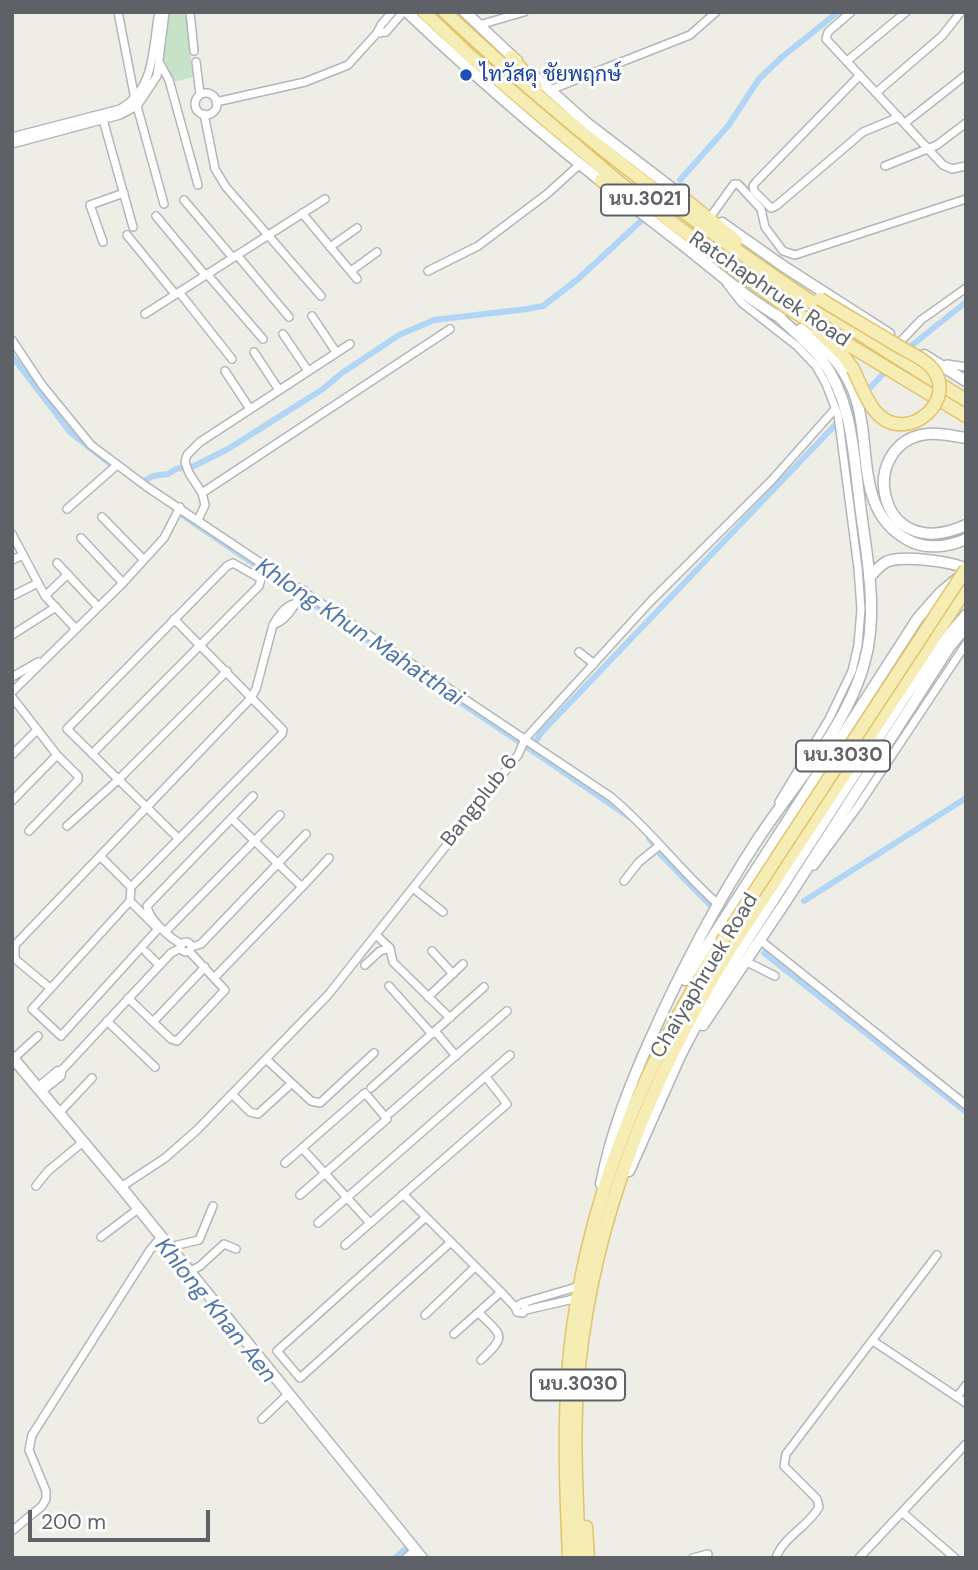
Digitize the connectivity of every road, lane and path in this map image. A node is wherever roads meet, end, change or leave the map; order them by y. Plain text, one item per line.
1 (118, 12) edge
2 (190, 12) edge
3 (392, 12) edge
4 (405, 12) edge
5 (424, 12) edge
6 (445, 12) edge
7 (465, 12) edge
8 (524, 12) edge
9 (716, 12) edge
10 (850, 12) edge
11 (906, 12) edge
12 (961, 12) edge
13 (161, 13) edge
14 (479, 25) junction
15 (377, 33) junction
16 (194, 51) dead end
17 (511, 57) junction
18 (156, 61) junction
19 (847, 61) junction
20 (195, 62) dead end
21 (860, 75) junction
22 (966, 75) edge
23 (550, 90) junction
24 (877, 92) junction
25 (200, 94) junction
26 (136, 102) junction
27 (216, 102) junction
28 (557, 112) junction
29 (204, 114) junction
30 (102, 117) junction
31 (902, 120) junction
32 (966, 123) edge
33 (12, 137) edge
34 (12, 144) edge
35 (928, 150) junction
36 (579, 164) junction
37 (885, 166) dead end
38 (966, 166) edge
39 (601, 180) junction
40 (198, 185) dead end
41 (676, 192) junction
42 (124, 193) junction
43 (325, 198) dead end
44 (642, 198) junction
45 (966, 199) edge
46 (184, 200) dead end
47 (164, 204) dead end
48 (302, 213) junction
49 (156, 216) dead end
50 (711, 216) junction
51 (133, 226) dead end
52 (357, 229) dead end
53 (127, 235) dead end
54 (269, 237) junction
55 (103, 243) dead end
56 (330, 247) junction
57 (377, 252) dead end
58 (235, 256) junction
59 (351, 271) junction
60 (428, 271) dead end
61 (206, 275) junction
62 (720, 276) junction
63 (357, 279) dead end
64 (966, 288) edge
65 (177, 293) junction
66 (321, 296) dead end
67 (788, 307) junction
68 (145, 314) dead end
69 (312, 316) dead end
70 (289, 317) dead end
71 (450, 329) dead end
72 (283, 334) dead end
73 (263, 339) dead end
74 (12, 340) edge
75 (350, 344) dead end
76 (908, 345) junction
77 (254, 352) dead end
78 (336, 352) junction
79 (232, 359) dead end
80 (885, 359) junction
81 (930, 359) junction
82 (966, 369) edge
83 (902, 370) junction
84 (225, 371) dead end
85 (308, 371) junction
86 (966, 382) edge
87 (279, 390) junction
88 (966, 400) edge
89 (250, 409) junction
90 (846, 414) junction
91 (966, 416) edge
92 (966, 438) edge
93 (115, 468) junction
94 (202, 493) junction
95 (67, 509) dead end
96 (179, 509) junction
97 (102, 517) dead end
98 (198, 520) junction
99 (966, 525) edge
100 (12, 534) edge
101 (81, 538) dead end
102 (966, 539) edge
103 (23, 555) junction
104 (12, 560) edge
105 (144, 560) junction
106 (57, 563) dead end
107 (966, 570) edge
108 (68, 574) junction
109 (869, 578) junction
110 (38, 583) junction
111 (123, 583) junction
112 (966, 589) edge
113 (12, 596) edge
114 (45, 596) junction
115 (299, 597) junction
116 (56, 607) junction
117 (98, 607) junction
118 (966, 615) edge
119 (174, 619) junction
120 (966, 627) edge
121 (76, 629) junction
122 (12, 635) edge
123 (200, 644) junction
124 (966, 644) edge
125 (579, 652) dead end
126 (48, 657) junction
127 (594, 664) junction
128 (227, 671) junction
129 (12, 677) edge
130 (12, 692) edge
131 (251, 698) junction
132 (14, 702) edge
133 (37, 730) junction
134 (528, 742) junction
135 (92, 754) junction
136 (12, 755) edge
137 (57, 755) junction
138 (118, 780) junction
139 (253, 796) dead end
140 (12, 801) edge
141 (147, 809) junction
142 (280, 815) dead end
143 (232, 819) junction
144 (67, 826) dead end
145 (29, 831) dead end
146 (306, 834) dead end
147 (178, 838) junction
148 (758, 839) junction
149 (255, 841) junction
150 (659, 846) junction
151 (101, 857) junction
152 (329, 858) dead end
153 (278, 864) junction
154 (624, 881) dead end
155 (131, 887) junction
156 (302, 887) junction
157 (414, 888) junction
158 (788, 898) junction
159 (130, 901) junction
160 (719, 905) junction
161 (443, 912) dead end
162 (166, 931) junction
163 (376, 935) junction
164 (760, 940) junction
165 (14, 945) edge
166 (725, 946) junction
167 (186, 947) junction
168 (390, 948) junction
169 (432, 951) dead end
170 (146, 952) dead end
171 (13, 954) edge
172 (746, 961) junction
173 (463, 964) dead end
174 (159, 965) junction
175 (365, 965) dead end
176 (205, 967) junction
177 (453, 974) junction
178 (775, 976) dead end
179 (215, 977) junction
180 (389, 986) dead end
181 (484, 987) dead end
182 (50, 988) junction
183 (428, 997) junction
184 (128, 998) junction
185 (507, 1012) dead end
186 (450, 1018) junction
187 (107, 1021) junction
188 (153, 1022) junction
189 (433, 1032) junction
190 (38, 1036) dead end
191 (650, 1041) junction
192 (374, 1053) dead end
193 (510, 1055) dead end
194 (456, 1056) junction
195 (13, 1058) edge
196 (266, 1059) junction
197 (155, 1067) dead end
198 (486, 1077) junction
199 (92, 1078) dead end
200 (667, 1082) junction
201 (291, 1084) junction
202 (371, 1088) dead end
203 (39, 1090) junction
204 (232, 1094) junction
205 (966, 1105) edge
206 (59, 1113) junction
207 (390, 1113) dead end
208 (82, 1142) junction
209 (302, 1148) junction
210 (285, 1163) dead end
211 (325, 1173) junction
212 (36, 1186) dead end
213 (121, 1187) junction
214 (402, 1194) junction
215 (300, 1195) dead end
216 (348, 1198) junction
217 (214, 1206) dead end
218 (137, 1210) junction
219 (609, 1215) junction
220 (425, 1218) junction
221 (318, 1223) dead end
222 (370, 1223) junction
223 (592, 1230) junction
224 (101, 1237) dead end
225 (160, 1238) junction
226 (450, 1243) junction
227 (345, 1245) dead end
228 (169, 1247) junction
229 (236, 1249) dead end
230 (937, 1255) dead end
231 (475, 1267) junction
232 (189, 1272) junction
233 (501, 1292) junction
234 (579, 1292) junction
235 (480, 1313) junction
236 (425, 1315) dead end
237 (454, 1334) dead end
238 (873, 1341) junction
239 (481, 1360) dead end
240 (573, 1384) junction
241 (966, 1385) edge
242 (287, 1395) junction
243 (957, 1397) junction
244 (966, 1403) edge
245 (262, 1419) dead end
246 (966, 1444) edge
247 (902, 1512) junction
248 (12, 1531) edge
249 (414, 1554) edge
250 (708, 1554) dead end
251 (562, 1558) edge
252 (569, 1558) edge
253 (579, 1558) edge
254 (588, 1558) edge
255 (693, 1558) edge
256 (776, 1558) edge
257 (859, 1558) edge
258 (955, 1558) edge

1 - 26 street
2 - 16 street
3 - 15 street
4 - 15 street
4 - 36 main road, นบ.3021
5 - 44 main road, Ratchaphruek Road / นบ.3021
6 - 28 main road, Ratchaphruek Road / นบ.3021
7 - 14 main road, นบ.3021
8 - 14 street
9 - 23 street
10 - 19 street
11 - 19 street
12 - 24 street
13 - 18 street
14 - 17 main road, นบ.3021
15 - 27 street
17 - 23 main road
17 - 28 main road, นบ.3021
18 - 26 street
18 - 40 street
19 - 21 street
20 - 25 street
21 - 24 street
21 - 31 street
22 - 31 street
23 - 41 main road
24 - 31 street
25 - 27 street
25 - 29 street
26 - 30 street
26 - 47 street
27 - 29 street
28 - 80 main road, Ratchaphruek Road / นบ.3021
29 - 54 street
30 - 33 street
30 - 34 street
30 - 42 street
31 - 35 street
32 - 35 street
35 - 37 street
35 - 38 street
36 - 39 main road, นบ.3021
36 - 60 street
39 - 44 main road
39 - 62 main road
41 - 50 main road
41 - 67 main road, bridge
42 - 51 street
42 - 55 street
43 - 48 street
44 - 67 main road, Ratchaphruek Road / นบ.3021
45 - 50 street
46 - 58 street
48 - 54 street
48 - 56 street
49 - 61 street
50 - 76 main road
52 - 56 street
53 - 65 street
54 - 58 street
54 - 66 street
56 - 59 street
57 - 59 street
58 - 61 street
58 - 70 street
59 - 63 street
61 - 65 street
61 - 73 street
62 - 90 street
62 - 90 main road
64 - 76 street
65 - 68 street
65 - 79 street
67 - 80 main road, Ratchaphruek Road / นบ.3021
69 - 78 street
71 - 94 street
72 - 85 street
74 - 93 street
75 - 78 street
76 - 81 main road
77 - 87 street
78 - 85 street
80 - 83 main road, Ratchaphruek Road / นบ.3021
81 - 82 main road
81 - 86 main road
83 - 88 main road, Ratchaphruek Road / นบ.3021
83 - 91 main road, Ratchaphruek Road / นบ.3021
84 - 89 street
85 - 87 street
87 - 89 street
89 - 94 street
90 - 102 main road
90 - 109 main road
90 - 127 street, Bangplub 6
90 - 148 street
92 - 99 main road
93 - 95 street
93 - 96 street
94 - 98 street
96 - 98 street
96 - 105 street
97 - 105 street
98 - 115 street
100 - 103 street
101 - 111 street
103 - 104 street
103 - 110 street
105 - 111 street
106 - 108 street
107 - 109 main road
107 - 166 main road, Chaiyaphruek Road / นบ.3030, bridge
107 - 191 main road, bridge
108 - 114 street
108 - 117 street
109 - 148 main road
110 - 113 street
110 - 114 street
111 - 117 street
112 - 166 main road, Chaiyaphruek Road / นบ.3030
114 - 116 street
115 - 131 street
115 - 134 street
116 - 121 street
116 - 122 street
117 - 121 street
118 - 200 main road
119 - 123 street
119 - 123 street
119 - 135 street
120 - 158 main road
121 - 126 street
123 - 128 street
123 - 135 street
124 - 158 street
125 - 127 street
126 - 129 street
126 - 130 street
127 - 134 street, Bangplub 6
128 - 131 street
128 - 138 street
131 - 141 street
131 - 147 street
132 - 133 street
133 - 136 street
133 - 137 street
134 - 150 street
134 - 157 street, Bangplub 6
135 - 138 street
137 - 140 street
137 - 145 street
138 - 141 street
138 - 144 street
139 - 143 street
141 - 147 street
141 - 151 street
142 - 149 street
143 - 149 street
143 - 162 street
146 - 153 street
147 - 155 street
148 - 160 main road
149 - 153 street
149 - 162 street
150 - 154 street
150 - 160 street
151 - 155 street
151 - 165 street
152 - 156 street
153 - 156 street
153 - 167 street
155 - 159 street
156 - 179 street
157 - 161 street
157 - 163 street, Bangplub 6
158 - 164 main road
159 - 182 street
159 - 182 street
160 - 191 main road
162 - 167 street
163 - 168 street
163 - 196 street, Bangplub 6
164 - 172 main road
164 - 205 street
165 - 171 street
166 - 219 main road, Chaiyaphruek Road / นบ.3030
166 - 223 main road, Chaiyaphruek Road / นบ.3030
167 - 174 street
167 - 176 street
168 - 175 street
168 - 183 street
169 - 177 street
170 - 174 street
171 - 182 street
172 - 178 street
172 - 200 main road
173 - 177 street
174 - 184 street
176 - 179 street
176 - 188 street
177 - 183 street
179 - 188 street
180 - 189 street
181 - 186 street
183 - 186 street
184 - 187 street
184 - 188 street
185 - 194 street
186 - 189 street
187 - 197 street
187 - 203 street
189 - 194 street
189 - 202 street
190 - 195 street
191 - 223 main road
192 - 201 street
193 - 198 street
194 - 207 street
195 - 203 main road
196 - 201 street
196 - 204 street, Bangplub 6
198 - 214 street
198 - 216 street
199 - 206 street
200 - 219 main road
201 - 204 street
203 - 206 main road
204 - 213 street, Bangplub 6
206 - 208 main road
208 - 212 street
208 - 213 main road
209 - 210 street
209 - 211 street
209 - 211 street
211 - 215 street
211 - 216 street
213 - 218 main road
214 - 220 street
214 - 222 street
216 - 221 street
216 - 222 street
217 - 228 street
218 - 224 street
218 - 225 main road
219 - 240 main road, Chaiyaphruek Road / นบ.3030
220 - 226 street
220 - 226 street
222 - 227 street
223 - 234 main road, Chaiyaphruek Road / นบ.3030
225 - 228 main road
225 - 248 street
226 - 231 street
228 - 232 main road
229 - 232 street
230 - 238 street
231 - 233 street
231 - 236 street
232 - 242 main road
233 - 234 street
233 - 235 street
234 - 240 main road, Chaiyaphruek Road / นบ.3030
235 - 237 street
235 - 239 street
238 - 243 street
238 - 256 street
240 - 251 main road
240 - 252 main road, Chaiyaphruek Road / นบ.3030
240 - 253 main road, Chaiyaphruek Road / นบ.3030
240 - 254 main road
241 - 243 street
242 - 245 street
242 - 249 main road
243 - 244 street
246 - 247 street
247 - 257 street
247 - 258 street
250 - 255 street

